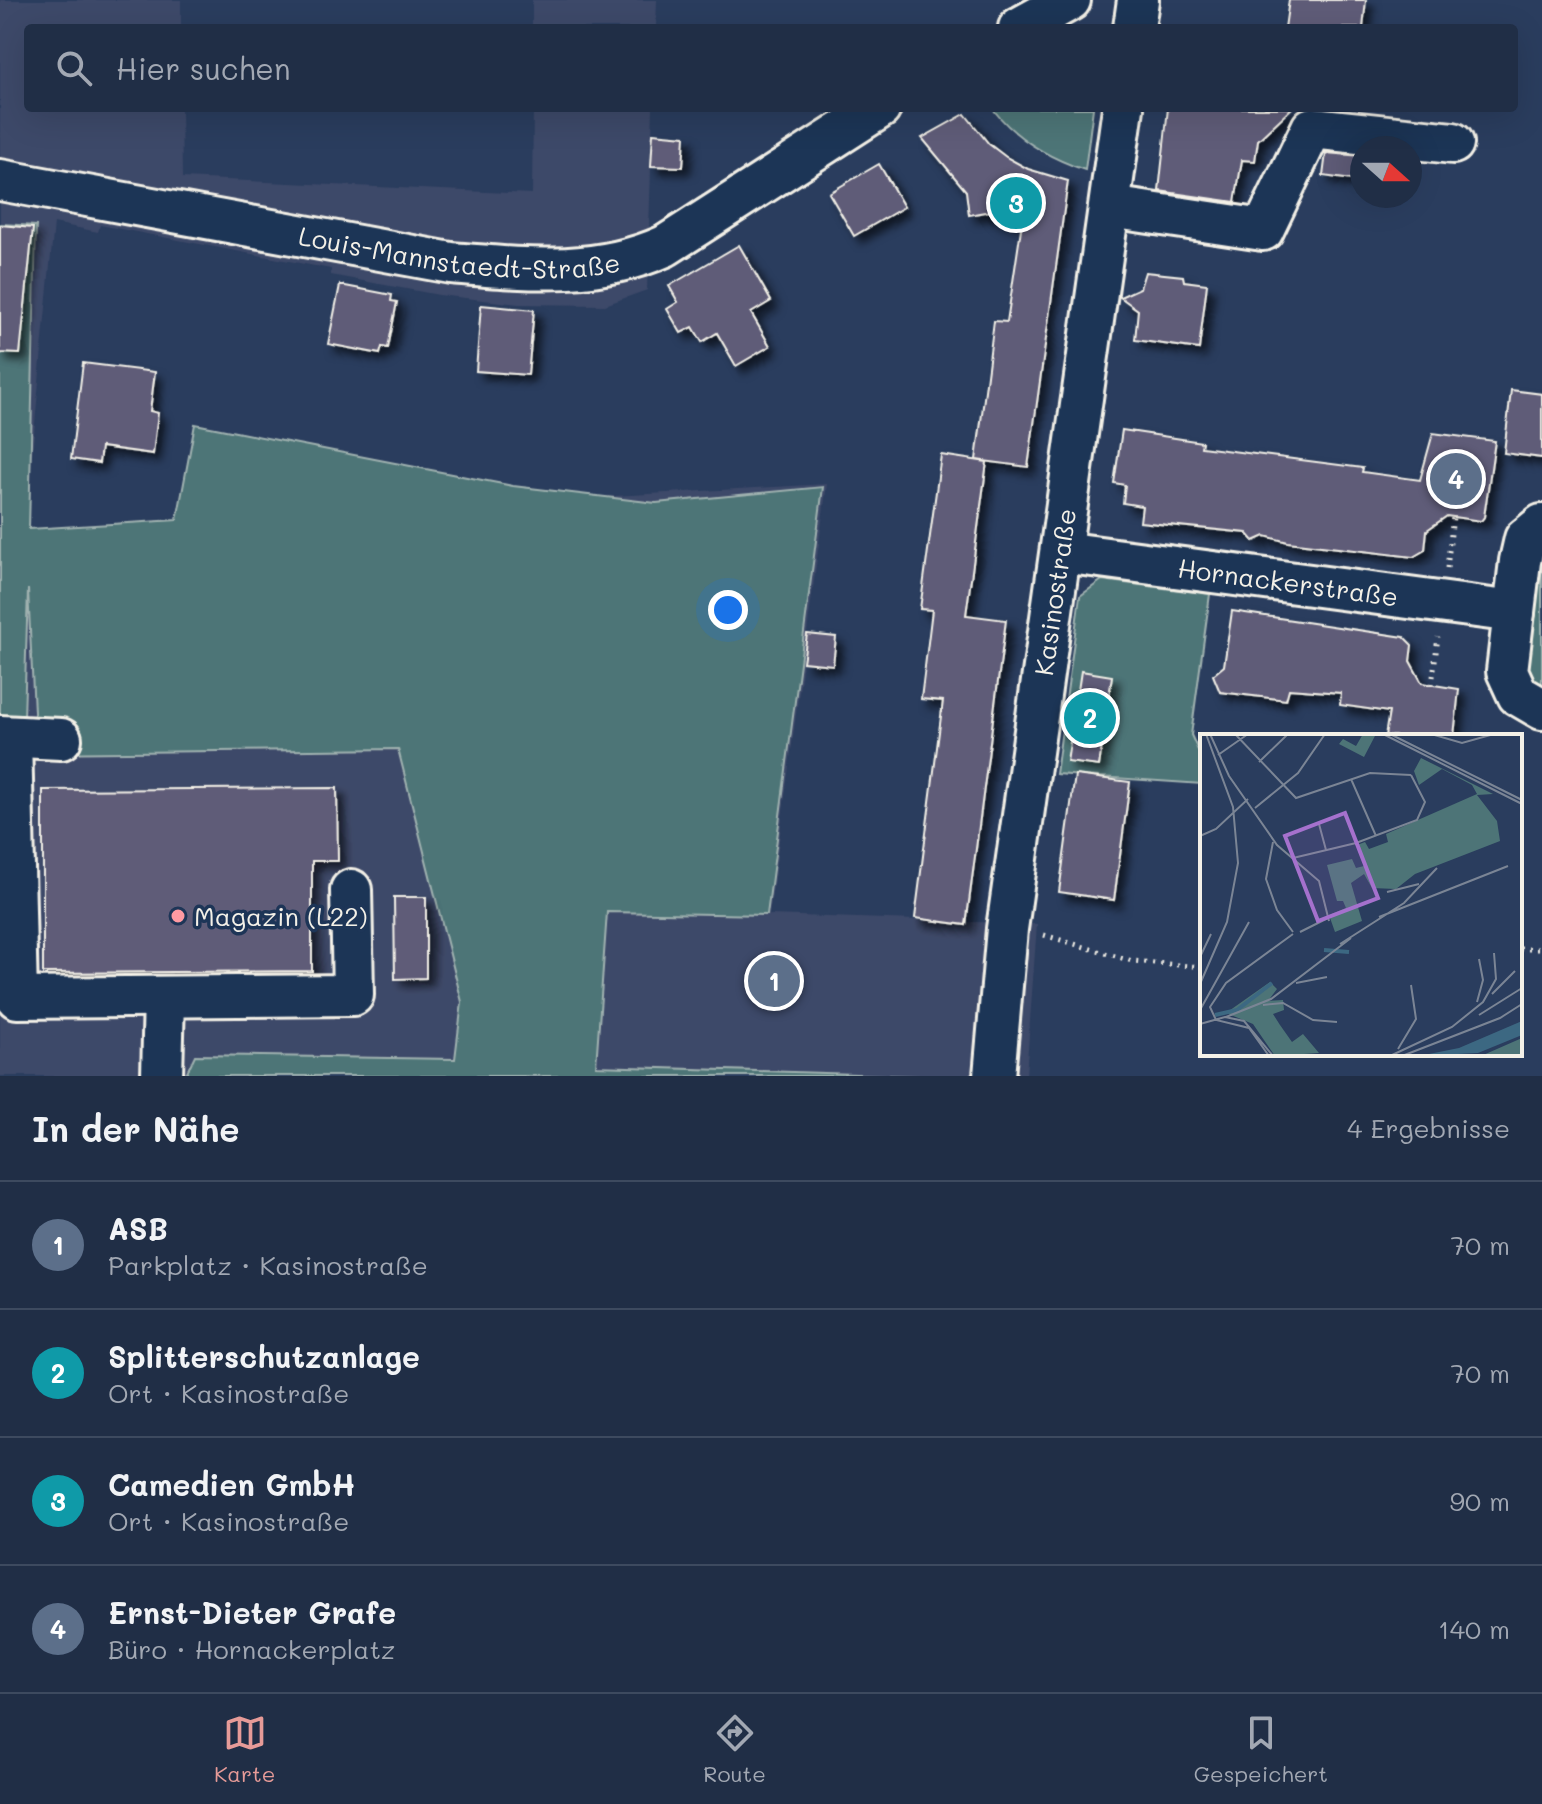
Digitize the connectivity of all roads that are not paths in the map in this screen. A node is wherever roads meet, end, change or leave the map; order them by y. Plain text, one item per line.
1 (1070, 0) edge
2 (1138, 0) edge
3 (1026, 24) edge
4 (1135, 24) edge
5 (874, 112) edge
6 (1122, 112) edge
7 (1453, 143) dead end
8 (0, 180) edge
9 (1110, 207) junction
10 (1542, 525) edge
11 (1062, 552) junction
12 (1514, 612) junction
13 (1542, 709) edge
14 (5, 736) edge
15 (61, 739) dead end
16 (351, 890) dead end
17 (164, 997) junction
18 (162, 1076) edge
19 (994, 1076) edge

1 - 3 street
2 - 4 street
5 - 8 street, Louis-Mannstaedt-Straße
6 - 9 street, Kasinostraße
7 - 9 street
9 - 11 street, Kasinostraße
10 - 12 street
11 - 12 street, Hornackerstraße
11 - 19 street, Kasinostraße
12 - 13 street
14 - 15 street
14 - 17 street
16 - 17 street
17 - 18 street

